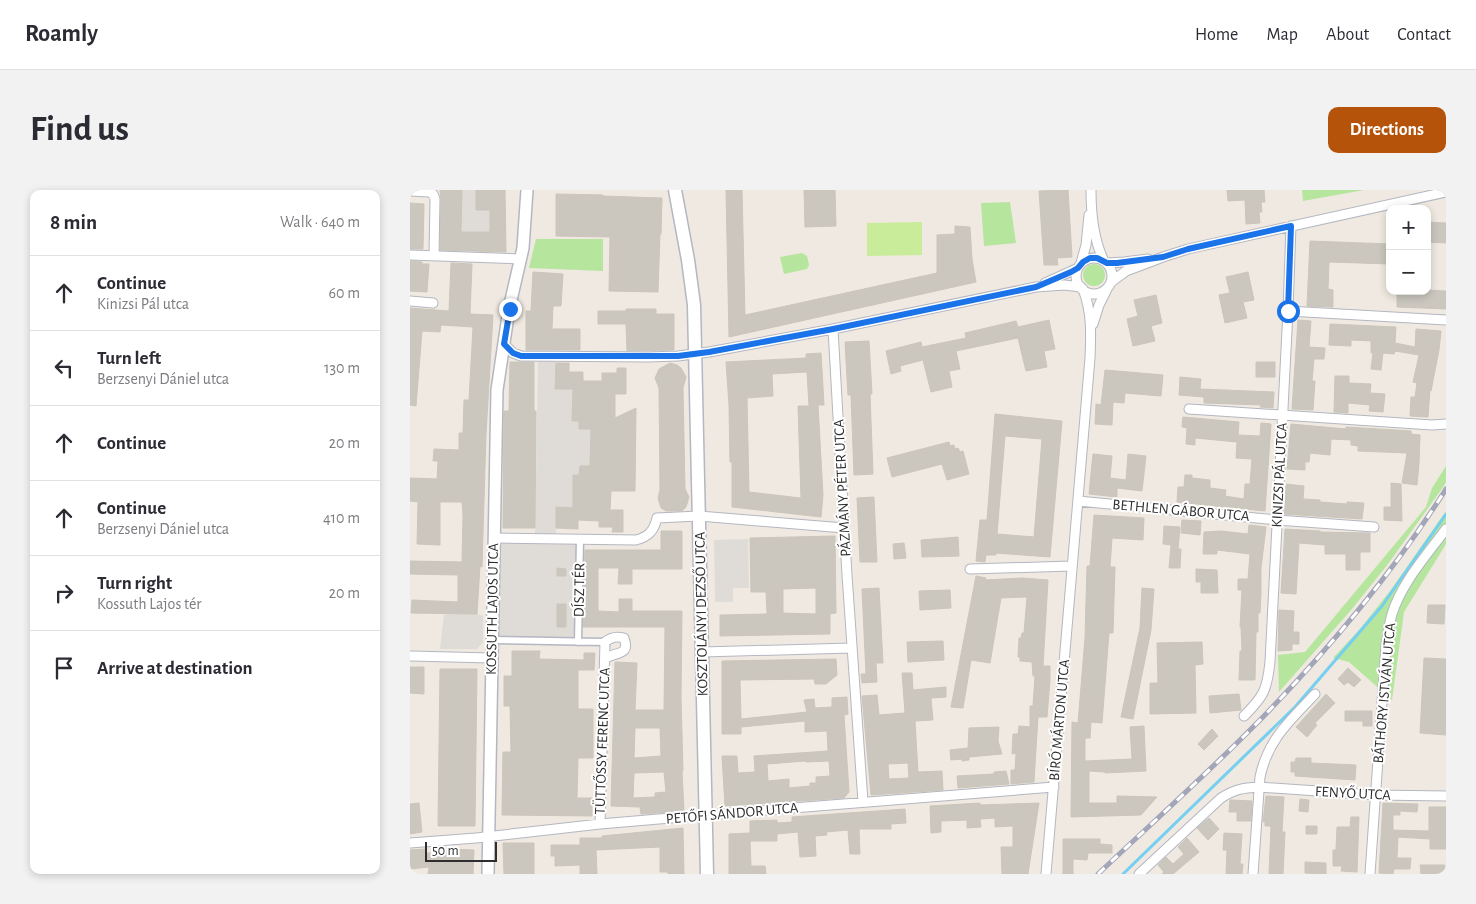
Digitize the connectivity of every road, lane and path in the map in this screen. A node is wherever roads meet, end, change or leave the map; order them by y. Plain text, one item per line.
1 (527, 190) edge
2 (675, 190) edge
3 (1091, 190) edge
4 (410, 192) edge
5 (1446, 192) edge
6 (1091, 207) junction
7 (1291, 226) junction
8 (410, 255) edge
9 (434, 256) junction
10 (1163, 257) junction
11 (521, 259) junction
12 (1105, 262) junction
13 (1080, 266) junction
14 (1109, 285) junction
15 (1036, 287) junction
16 (1082, 288) junction
17 (410, 302) edge
18 (433, 303) dead end
19 (1288, 311) junction
20 (1446, 320) edge
21 (833, 329) junction
22 (1091, 332) junction
23 (504, 344) junction
24 (696, 354) junction
25 (1189, 409) dead end
26 (1282, 415) junction
27 (1446, 424) edge
28 (1078, 501) junction
29 (699, 516) junction
30 (1277, 520) junction
31 (1374, 527) dead end
32 (844, 528) junction
33 (1446, 529) edge
34 (494, 538) junction
35 (580, 539) junction
36 (1072, 566) junction
37 (970, 569) dead end
38 (492, 640) junction
39 (578, 642) junction
40 (605, 642) junction
41 (852, 648) junction
42 (702, 652) junction
43 (410, 656) edge
44 (491, 658) junction
45 (605, 659) junction
46 (1314, 694) dead end
47 (1244, 716) dead end
48 (1054, 787) junction
49 (1259, 787) junction
50 (1376, 795) junction
51 (1446, 796) edge
52 (864, 802) junction
53 (705, 815) junction
54 (600, 824) junction
55 (488, 837) junction
56 (410, 843) edge
57 (488, 874) edge
58 (707, 874) edge
59 (1046, 874) edge
60 (1139, 874) edge
61 (1253, 874) edge
62 (1370, 874) edge

1 - 11 street, KOSSUTH LAJOS UTCA
2 - 24 main road, KOSZTOLÁNYI DEZSŐ UTCA
3 - 6 street
4 - 9 street
5 - 7 street
6 - 12 street
6 - 13 street
7 - 10 street
7 - 19 street, KINIZSI PÁL UTCA
8 - 9 street
9 - 11 street
10 - 12 street
10 - 14 street
11 - 23 street, KOSSUTH LAJOS UTCA
12 - 13 street
12 - 14 street
13 - 15 street
13 - 16 street
14 - 16 street
14 - 22 street, BÍRÓ MÁRTON UTCA
15 - 16 street
15 - 21 street
16 - 22 street, BÍRÓ MÁRTON UTCA
17 - 18 street
19 - 20 street
19 - 26 street, KINIZSI PÁL UTCA
21 - 24 street
21 - 32 street, PÁZMÁNY PÉTER UTCA
22 - 28 street, BÍRÓ MÁRTON UTCA
23 - 24 street
23 - 34 street, KOSSUTH LAJOS UTCA
24 - 29 main road, KOSZTOLÁNYI DEZSŐ UTCA
25 - 26 street
26 - 27 street
26 - 30 street, KINIZSI PÁL UTCA
28 - 30 street, BETHLEN GÁBOR UTCA
28 - 36 street, BÍRÓ MÁRTON UTCA
29 - 32 street
29 - 35 street
29 - 42 main road, KOSZTOLÁNYI DEZSŐ UTCA
30 - 31 street, BETHLEN GÁBOR UTCA
30 - 47 street, KINIZSI PÁL UTCA
32 - 41 street, PÁZMÁNY PÉTER UTCA
33 - 50 street, BÁTHORY ISTVÁN UTCA
34 - 35 street
34 - 38 street, KOSSUTH LAJOS UTCA
35 - 39 street, DÍSZ TÉR
36 - 37 street
36 - 48 street, BÍRÓ MÁRTON UTCA
38 - 39 street
38 - 44 street, KOSSUTH LAJOS UTCA
39 - 40 street
40 - 45 street, TÜTTŐSSY FERENC UTCA
40 - 45 street
41 - 42 street
41 - 52 street, PÁZMÁNY PÉTER UTCA
42 - 53 main road, KOSZTOLÁNYI DEZSŐ UTCA
43 - 44 street
44 - 55 street, KOSSUTH LAJOS UTCA
45 - 54 street, TÜTTŐSSY FERENC UTCA
46 - 49 street
48 - 52 street, PETŐFI SÁNDOR UTCA
48 - 59 street, BÍRÓ MÁRTON UTCA
49 - 50 street, FENYŐ UTCA
49 - 60 street, FENYŐ UTCA
49 - 61 street
50 - 51 street, FENYŐ UTCA
50 - 62 street, BÁTHORY ISTVÁN UTCA
52 - 53 street, PETŐFI SÁNDOR UTCA
53 - 54 street, PETŐFI SÁNDOR UTCA
53 - 58 main road, KOSZTOLÁNYI DEZSŐ UTCA
54 - 55 street, PETŐFI SÁNDOR UTCA
55 - 56 street, PETŐFI SÁNDOR UTCA
55 - 57 street, KOSSUTH LAJOS UTCA

